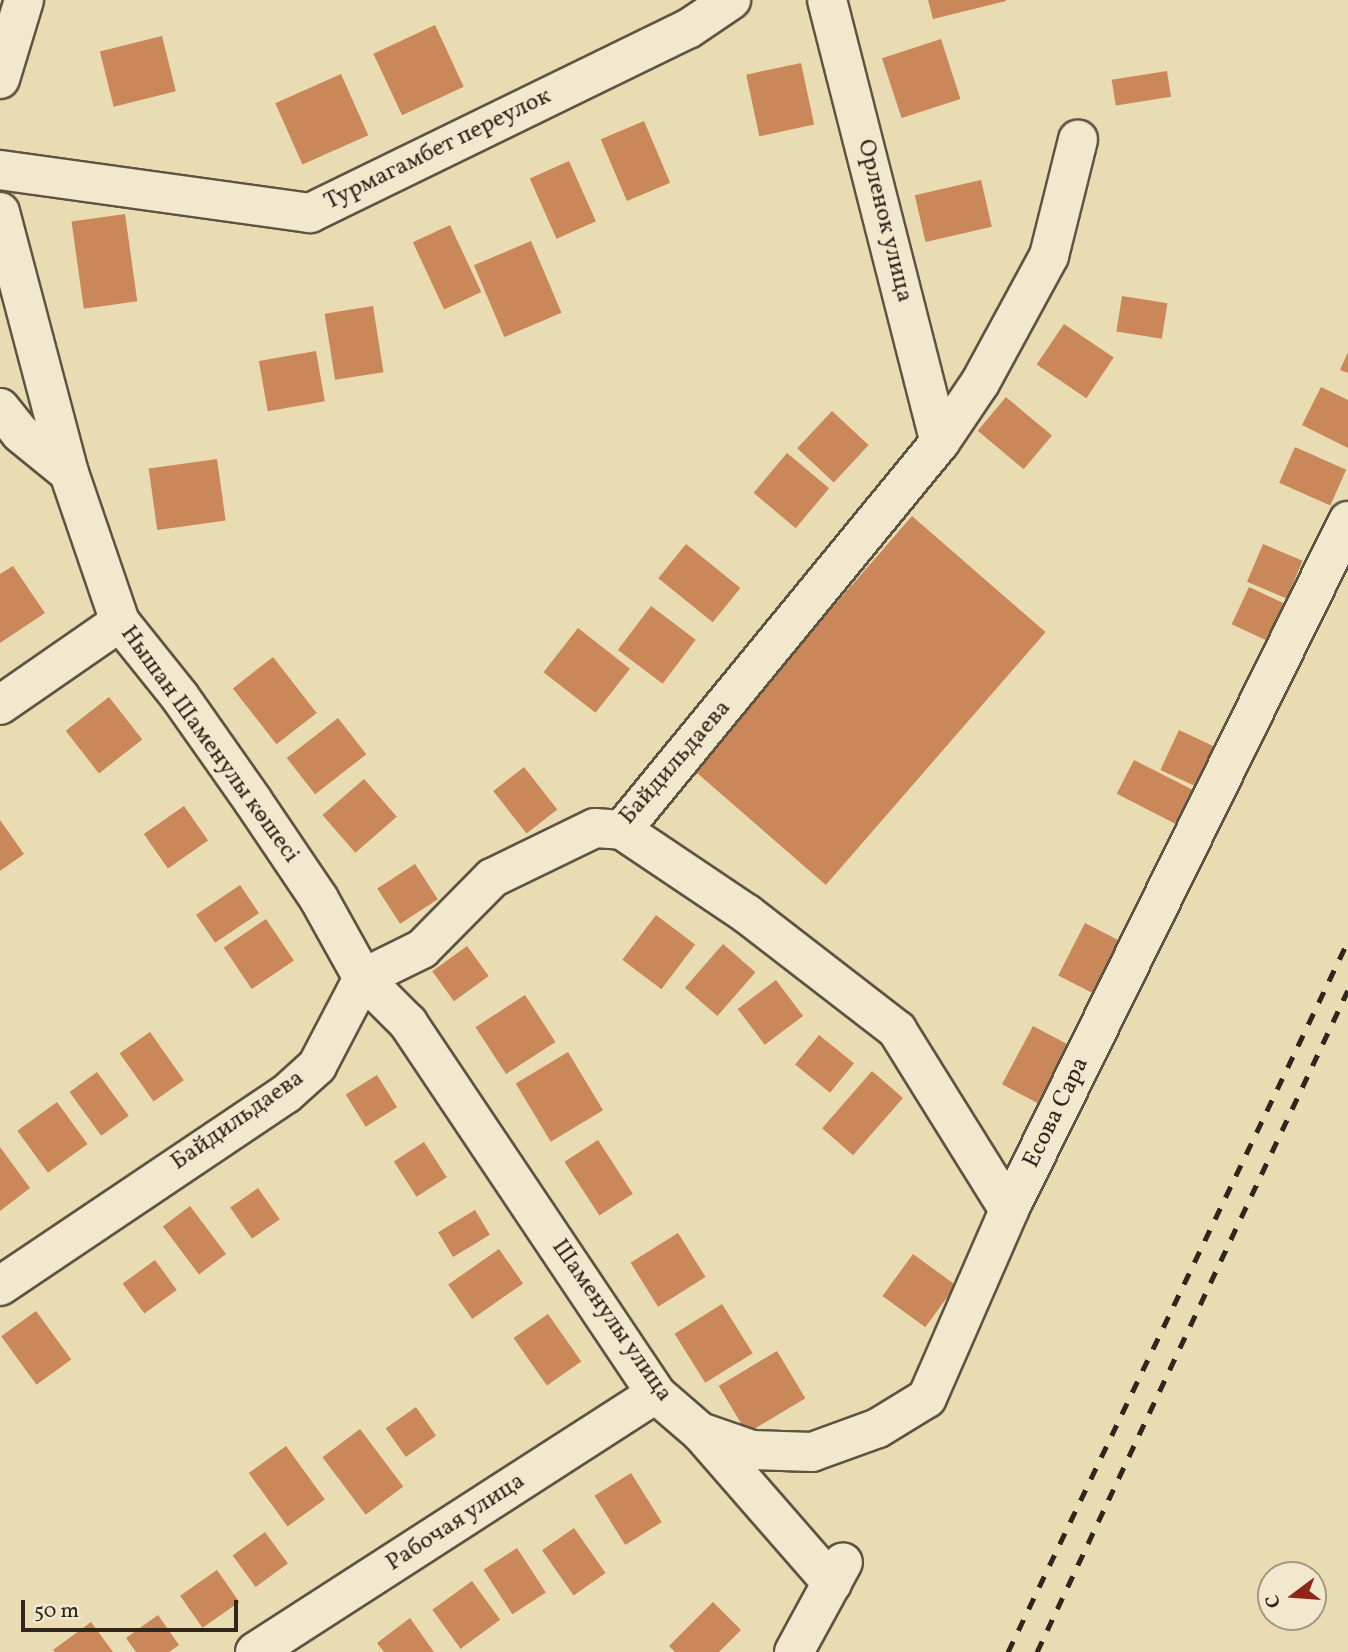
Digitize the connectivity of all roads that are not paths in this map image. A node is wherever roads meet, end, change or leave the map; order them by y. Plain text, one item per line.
1 (24, 0) edge
2 (731, 0) edge
3 (827, 0) edge
4 (0, 79) edge
5 (1078, 140) dead end
6 (0, 170) edge
7 (0, 212) edge
8 (0, 408) edge
9 (940, 442) junction
10 (69, 473) junction
11 (1348, 521) edge
12 (120, 622) junction
13 (0, 705) edge
14 (622, 830) junction
15 (363, 978) junction
16 (1009, 1210) junction
17 (0, 1286) edge
18 (656, 1394) junction
19 (701, 1433) junction
20 (255, 1652) edge
21 (794, 1652) edge

1 - 4 street
2 - 6 street, Турмагамбет переулок
3 - 9 street, Орленок улица
5 - 9 street, Байдильдаева
7 - 10 street, Нышан Шаменулы көшесі
8 - 10 street
9 - 14 street, Байдильдаева
10 - 12 street, Нышан Шаменулы көшесі
11 - 16 street, Есова Сара
12 - 13 street
12 - 15 street, Нышан Шаменулы көшесі
14 - 15 street, Байдильдаева
14 - 16 street, Есова Сара
15 - 17 street, Байдильдаева
15 - 18 street, Шаменулы улица
16 - 19 street, Шаменулы улица
18 - 19 street, Шаменулы улица
18 - 20 street, Рабочая улица
19 - 21 street

